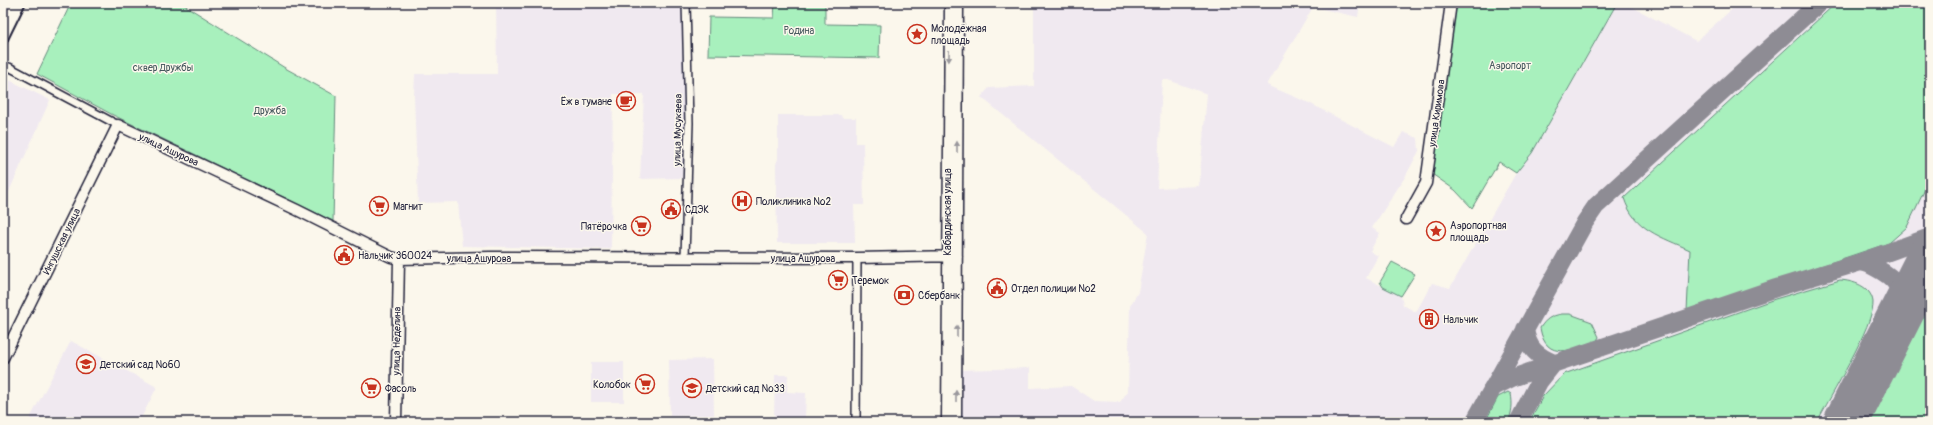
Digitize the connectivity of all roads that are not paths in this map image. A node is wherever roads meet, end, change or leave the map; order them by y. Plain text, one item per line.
1 (686, 3) edge
2 (950, 3) edge
3 (958, 3) edge
4 (1451, 3) edge
5 (9, 67) dead end
6 (118, 125) junction
7 (1406, 219) dead end
8 (952, 256) junction
9 (685, 257) junction
10 (857, 258) junction
11 (399, 259) junction
12 (3, 358) edge
13 (396, 422) edge
14 (856, 422) edge
15 (947, 422) edge
16 (956, 422) edge

1 - 9 street, улица Мусукаева
2 -> 8 street, Кабардинская улица
8 -> 3 street, Кабардинская улица
4 - 7 street, улица Киримова
5 - 6 street, улица Ашурова
6 - 11 street, улица Ашурова
6 - 12 street, Ингушская улица
8 - 10 street, улица Ашурова
8 - 15 street, Кабардинская улица
16 -> 8 street, Кабардинская улица
9 - 10 street, улица Ашурова
9 - 11 street, улица Ашурова
10 - 14 street
11 - 13 street, улица Неделина

